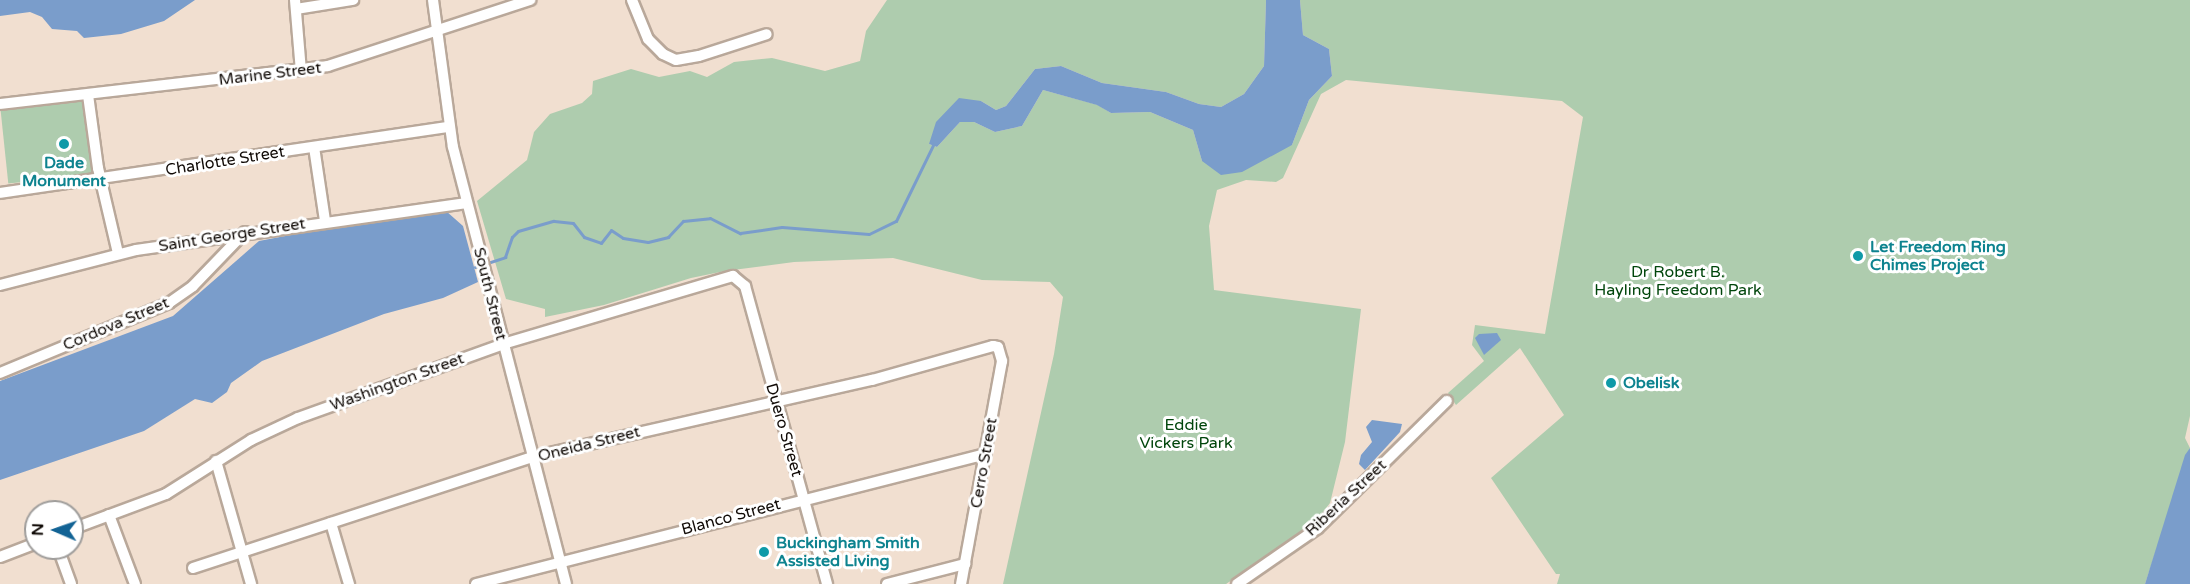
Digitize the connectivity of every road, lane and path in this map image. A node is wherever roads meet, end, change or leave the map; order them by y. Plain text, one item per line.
1 (353, 0) edge
2 (433, 0) edge
3 (530, 0) edge
4 (632, 0) edge
5 (295, 5) edge
6 (438, 32) junction
7 (766, 34) dead end
8 (301, 71) junction
9 (88, 95) junction
10 (0, 104) edge
11 (449, 127) junction
12 (314, 147) junction
13 (102, 179) junction
14 (0, 193) edge
15 (467, 203) junction
16 (325, 221) junction
17 (245, 232) junction
18 (118, 253) junction
19 (737, 278) joint
20 (0, 285) edge
21 (503, 344) junction
22 (993, 346) joint
23 (0, 373) edge
24 (775, 400) junction
25 (1447, 401) dead end
26 (986, 454) junction
27 (532, 457) junction
28 (216, 461) junction
29 (804, 498) junction
30 (109, 515) junction
31 (331, 522) junction
32 (84, 524) edge
33 (24, 548) edge
34 (243, 554) junction
35 (0, 557) edge
36 (62, 560) edge
37 (560, 563) junction
38 (965, 564) junction
39 (193, 568) dead end
40 (71, 584) edge
41 (135, 584) edge
42 (251, 584) edge
43 (349, 584) edge
44 (476, 584) edge
45 (566, 584) edge
46 (827, 584) edge
47 (886, 584) edge
48 (961, 584) edge
49 (1237, 584) edge

1 - 5 street
2 - 6 street, South Street
3 - 6 street, Marine Street
4 - 7 street
5 - 8 street
6 - 8 street, Marine Street
6 - 11 street, South Street
8 - 9 street, Marine Street
9 - 10 street, Marine Street
9 - 13 street
11 - 12 street, Charlotte Street
11 - 15 street, South Street
12 - 13 street, Charlotte Street
12 - 16 street
13 - 14 street, Charlotte Street
13 - 18 street
15 - 16 street, Saint George Street
15 - 21 street, South Street
16 - 17 street, Saint George Street
17 - 18 street, Saint George Street
17 - 23 street, Cordova Street
18 - 20 street, Saint George Street
19 - 21 street, Washington Street
19 - 24 street, Duero Street
21 - 27 street, South Street
21 - 28 street, Washington Street
22 - 24 street, Oneida Street
22 - 26 street, Cerro Street
24 - 27 street, Oneida Street
24 - 29 street, Duero Street
25 - 49 street, Riberia Street
26 - 29 street, Blanco Street
26 - 38 street, Cerro Street
27 - 31 street, Oneida Street
27 - 37 street, South Street
28 - 30 street, Washington Street
28 - 34 street
29 - 37 street, Blanco Street
29 - 46 street, Duero Street
30 - 32 street, Washington Street
30 - 41 street
31 - 34 street, Oneida Street
31 - 43 street
33 - 35 street
34 - 39 street, Oneida Street
34 - 42 street
36 - 40 street
37 - 44 street, Blanco Street
37 - 45 street, South Street
38 - 47 street
38 - 48 street, Cerro Street

